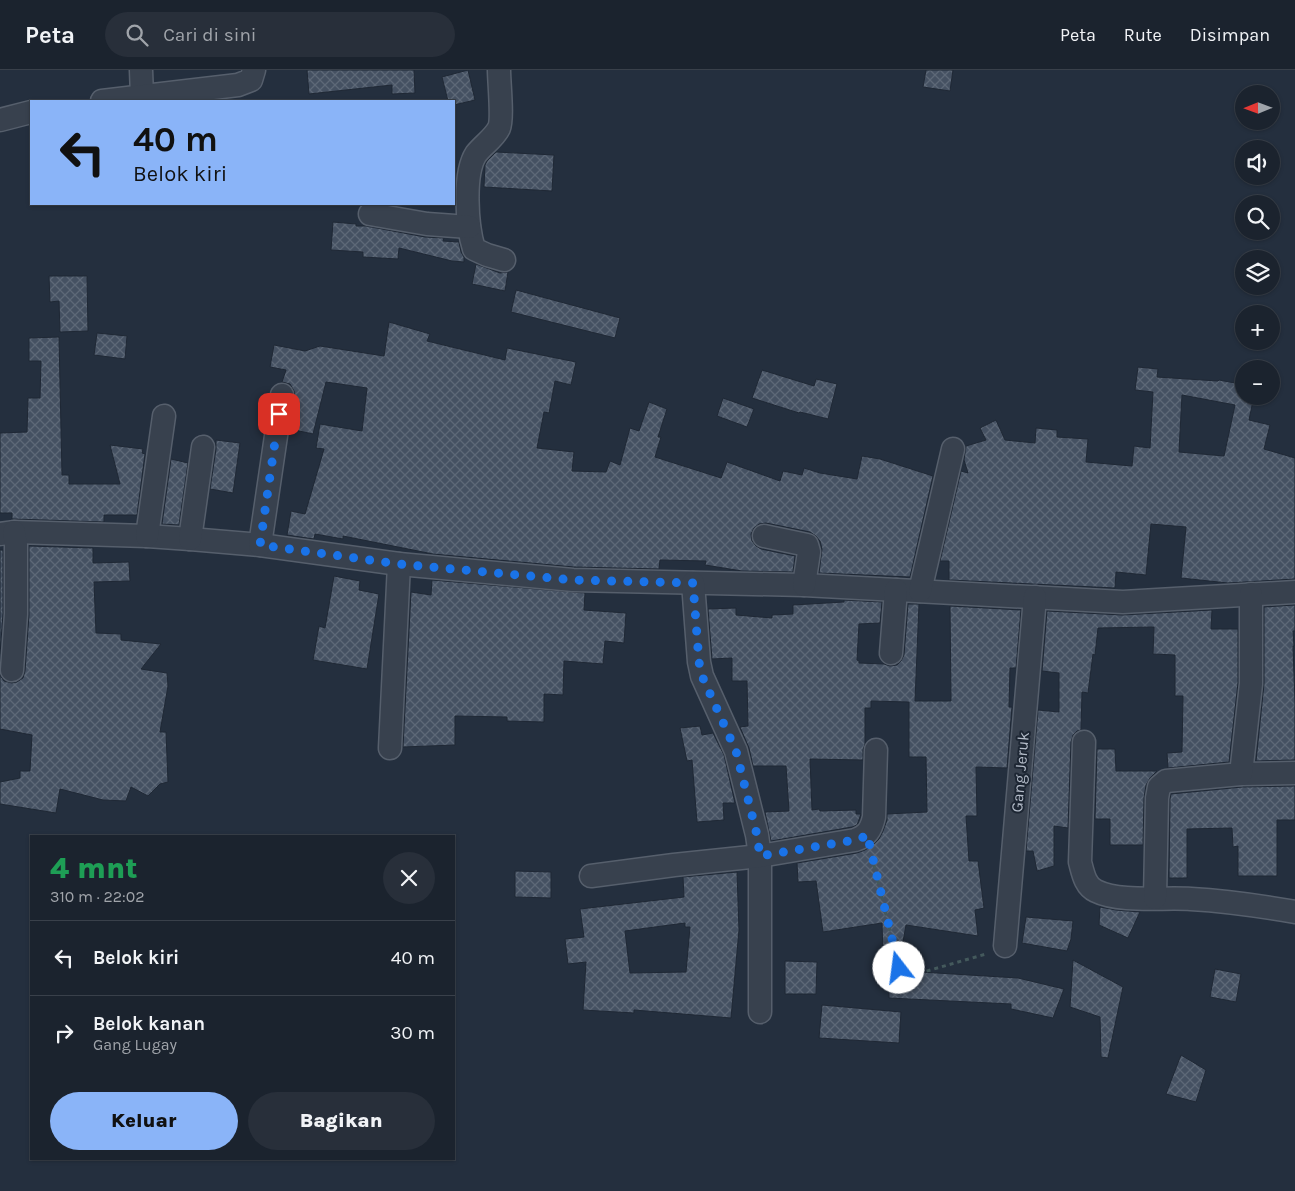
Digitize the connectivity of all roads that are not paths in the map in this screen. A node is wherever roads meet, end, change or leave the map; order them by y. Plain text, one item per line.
1 (141, 70) edge
2 (254, 70) edge
3 (499, 70) edge
4 (142, 96) junction
5 (110, 100) edge
6 (30, 112) edge
7 (0, 120) edge
8 (370, 214) dead end
9 (469, 227) junction
10 (504, 260) dead end
11 (282, 395) dead end
12 (164, 416) dead end
13 (203, 447) dead end
14 (953, 449) dead end
15 (7, 533) edge
16 (147, 536) junction
17 (764, 536) dead end
18 (190, 539) junction
19 (260, 545) junction
20 (399, 564) junction
21 (693, 583) junction
22 (804, 585) junction
23 (896, 590) junction
24 (920, 591) junction
25 (1295, 592) edge
26 (1251, 594) junction
27 (1035, 597) junction
28 (891, 653) dead end
29 (12, 670) dead end
30 (1084, 742) dead end
31 (390, 748) dead end
32 (876, 750) dead end
33 (1295, 773) edge
34 (1241, 774) junction
35 (760, 856) junction
36 (591, 876) dead end
37 (1155, 898) junction
38 (1295, 912) edge
39 (1005, 946) road end
40 (760, 1012) dead end

1 - 4 street
2 - 4 street
3 - 9 street
4 - 5 street
6 - 7 street
8 - 9 street
9 - 10 street
11 - 19 street
12 - 16 street
13 - 18 street
14 - 24 street
15 - 16 street
15 - 29 street
16 - 18 street
17 - 22 street
18 - 19 street
19 - 20 street
20 - 21 street
20 - 31 street
21 - 22 street
21 - 35 street
22 - 23 street
23 - 24 street
23 - 28 street
24 - 27 street
25 - 26 street
26 - 27 street
26 - 34 street
27 - 39 street, Gang Jeruk
30 - 37 street
32 - 35 street
33 - 34 street
34 - 37 street
35 - 36 street
35 - 40 street
37 - 38 street

